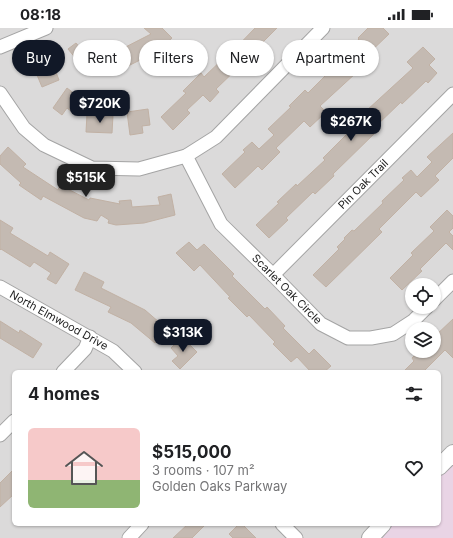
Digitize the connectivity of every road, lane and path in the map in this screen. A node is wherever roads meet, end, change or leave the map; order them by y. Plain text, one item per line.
1 (46, 28) edge
2 (321, 29) edge
3 (0, 47) edge
4 (0, 93) edge
5 (453, 94) edge
6 (186, 156) junction
7 (273, 275) junction
8 (453, 281) edge
9 (0, 287) edge
10 (441, 293) edge
11 (420, 314) edge
12 (90, 337) junction
13 (65, 370) edge
14 (133, 370) edge
15 (12, 423) edge
16 (0, 435) edge
17 (453, 453) edge
18 (441, 465) edge
19 (140, 526) edge
20 (284, 526) edge
21 (381, 526) edge
22 (129, 538) edge
23 (296, 538) edge
24 (370, 538) edge

1 - 3 street
2 - 6 street
4 - 6 street
5 - 7 street, Pin Oak Trail
6 - 7 street, Scarlet Oak Circle
7 - 11 street, Scarlet Oak Circle
8 - 10 street
9 - 12 street, North Elmwood Drive
12 - 13 street
12 - 14 street, North Elmwood Drive
15 - 16 street
17 - 18 street
19 - 22 street
20 - 23 street
21 - 24 street

